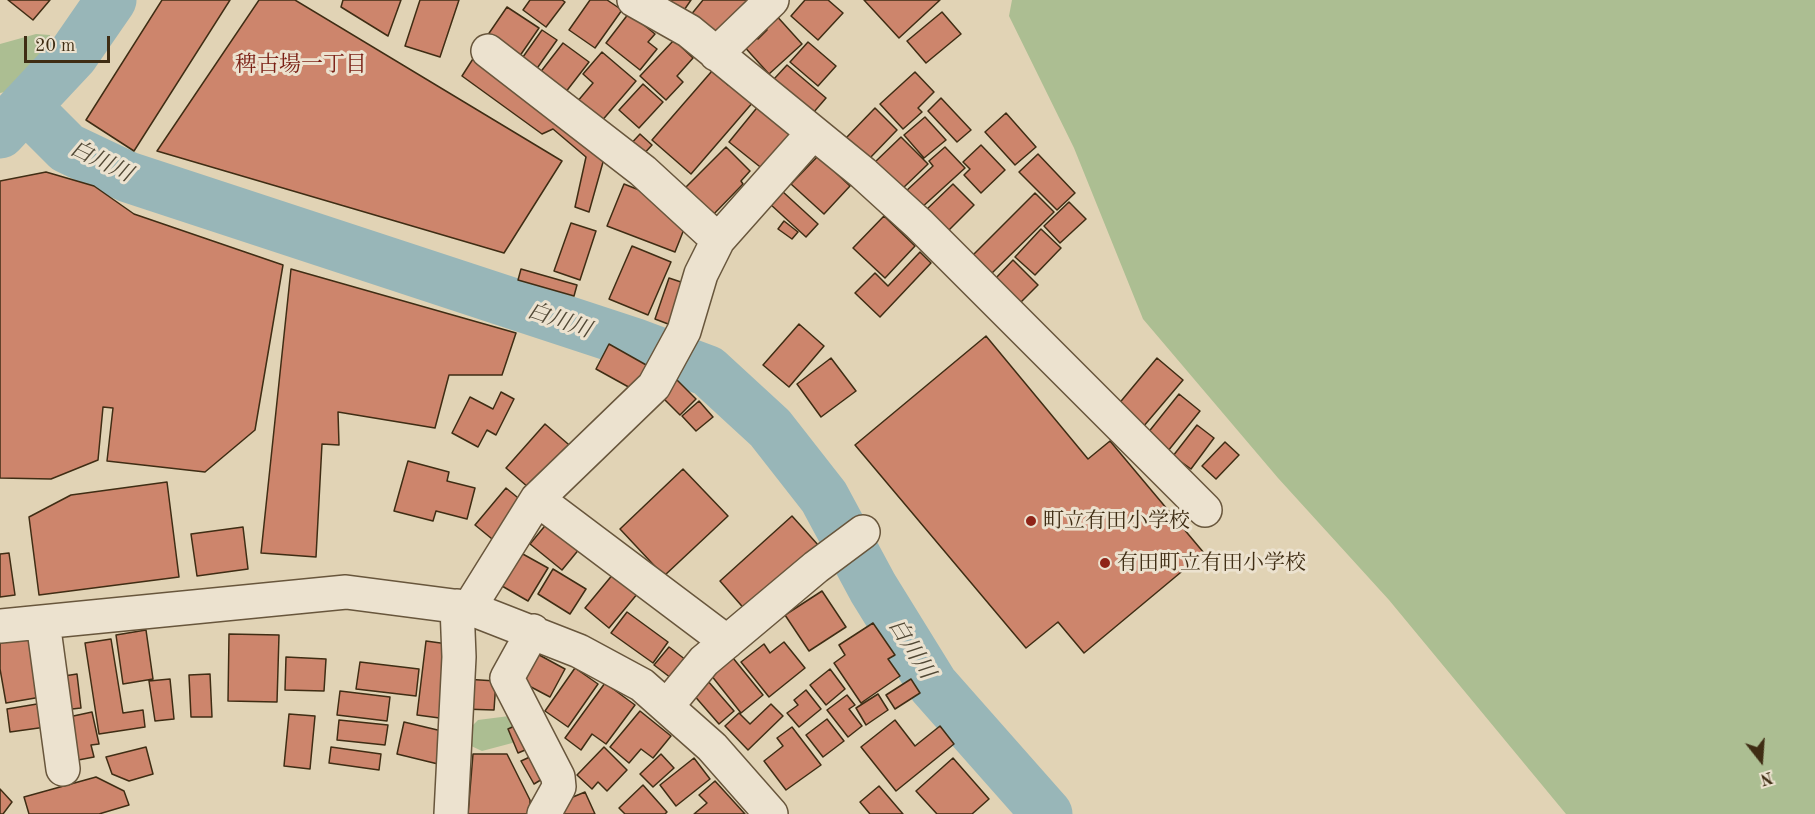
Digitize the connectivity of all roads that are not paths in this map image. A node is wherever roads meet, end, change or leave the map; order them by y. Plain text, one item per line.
1 (634, 0) edge
2 (771, 0) edge
3 (488, 51) dead end
4 (716, 54) junction
5 (813, 133) junction
6 (718, 240) junction
7 (537, 499) junction
8 (1205, 510) dead end
9 (863, 532) dead end
10 (463, 607) junction
11 (43, 622) junction
12 (1, 626) edge
13 (533, 631) junction
14 (727, 642) junction
15 (667, 706) junction
16 (63, 770) dead end
17 (766, 812) edge
18 (451, 814) edge
19 (544, 814) edge

1 - 4 street
2 - 4 street
3 - 6 street
4 - 5 street
5 - 6 street
5 - 8 street
6 - 7 street
7 - 10 street
7 - 14 street
9 - 14 street
10 - 11 street
10 - 13 street
10 - 18 street
11 - 12 street
11 - 16 street
13 - 15 street
13 - 19 street
14 - 15 street
15 - 17 street

